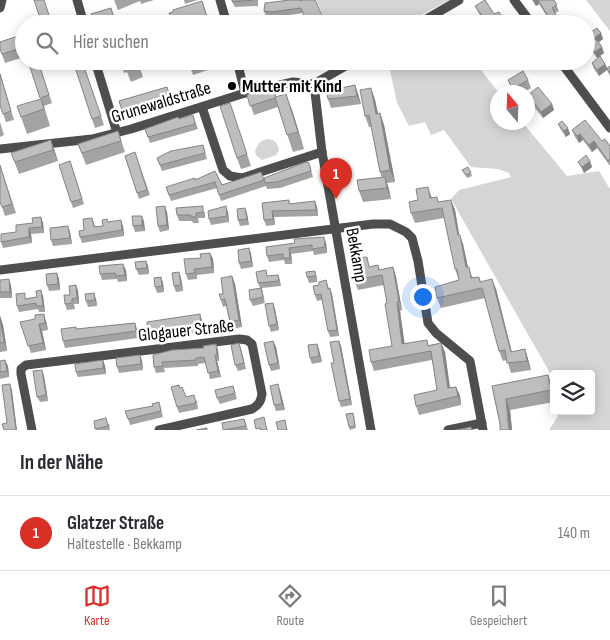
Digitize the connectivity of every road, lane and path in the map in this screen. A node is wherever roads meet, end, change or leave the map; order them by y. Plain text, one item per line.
1 (2, 0) edge
2 (77, 0) edge
3 (220, 0) edge
4 (459, 0) edge
5 (514, 0) edge
6 (0, 8) edge
7 (81, 15) edge
8 (224, 15) edge
9 (433, 15) edge
10 (525, 15) edge
11 (98, 70) edge
12 (239, 70) edge
13 (338, 70) edge
14 (567, 70) edge
15 (314, 84) junction
16 (245, 93) junction
17 (202, 106) junction
18 (610, 128) edge
19 (117, 133) junction
20 (0, 148) edge
21 (322, 152) junction
22 (336, 229) junction
23 (0, 270) edge
24 (483, 427) edge
25 (32, 430) edge
26 (159, 430) edge
27 (371, 430) edge
28 (448, 430) edge

1 - 6 street
2 - 7 street
3 - 8 street
4 - 9 street
5 - 10 street
11 - 19 street
12 - 16 street
13 - 15 street
14 - 18 street
15 - 16 street, Grunewaldstraße
15 - 21 street, Bekkamp
16 - 17 street, Grunewaldstraße
17 - 19 street, Grunewaldstraße
17 - 21 street
19 - 20 street, Grunewaldstraße
21 - 22 street, Bekkamp
22 - 23 street
22 - 24 street
22 - 27 street, Bekkamp
24 - 28 street
25 - 26 street, Glogauer Straße

